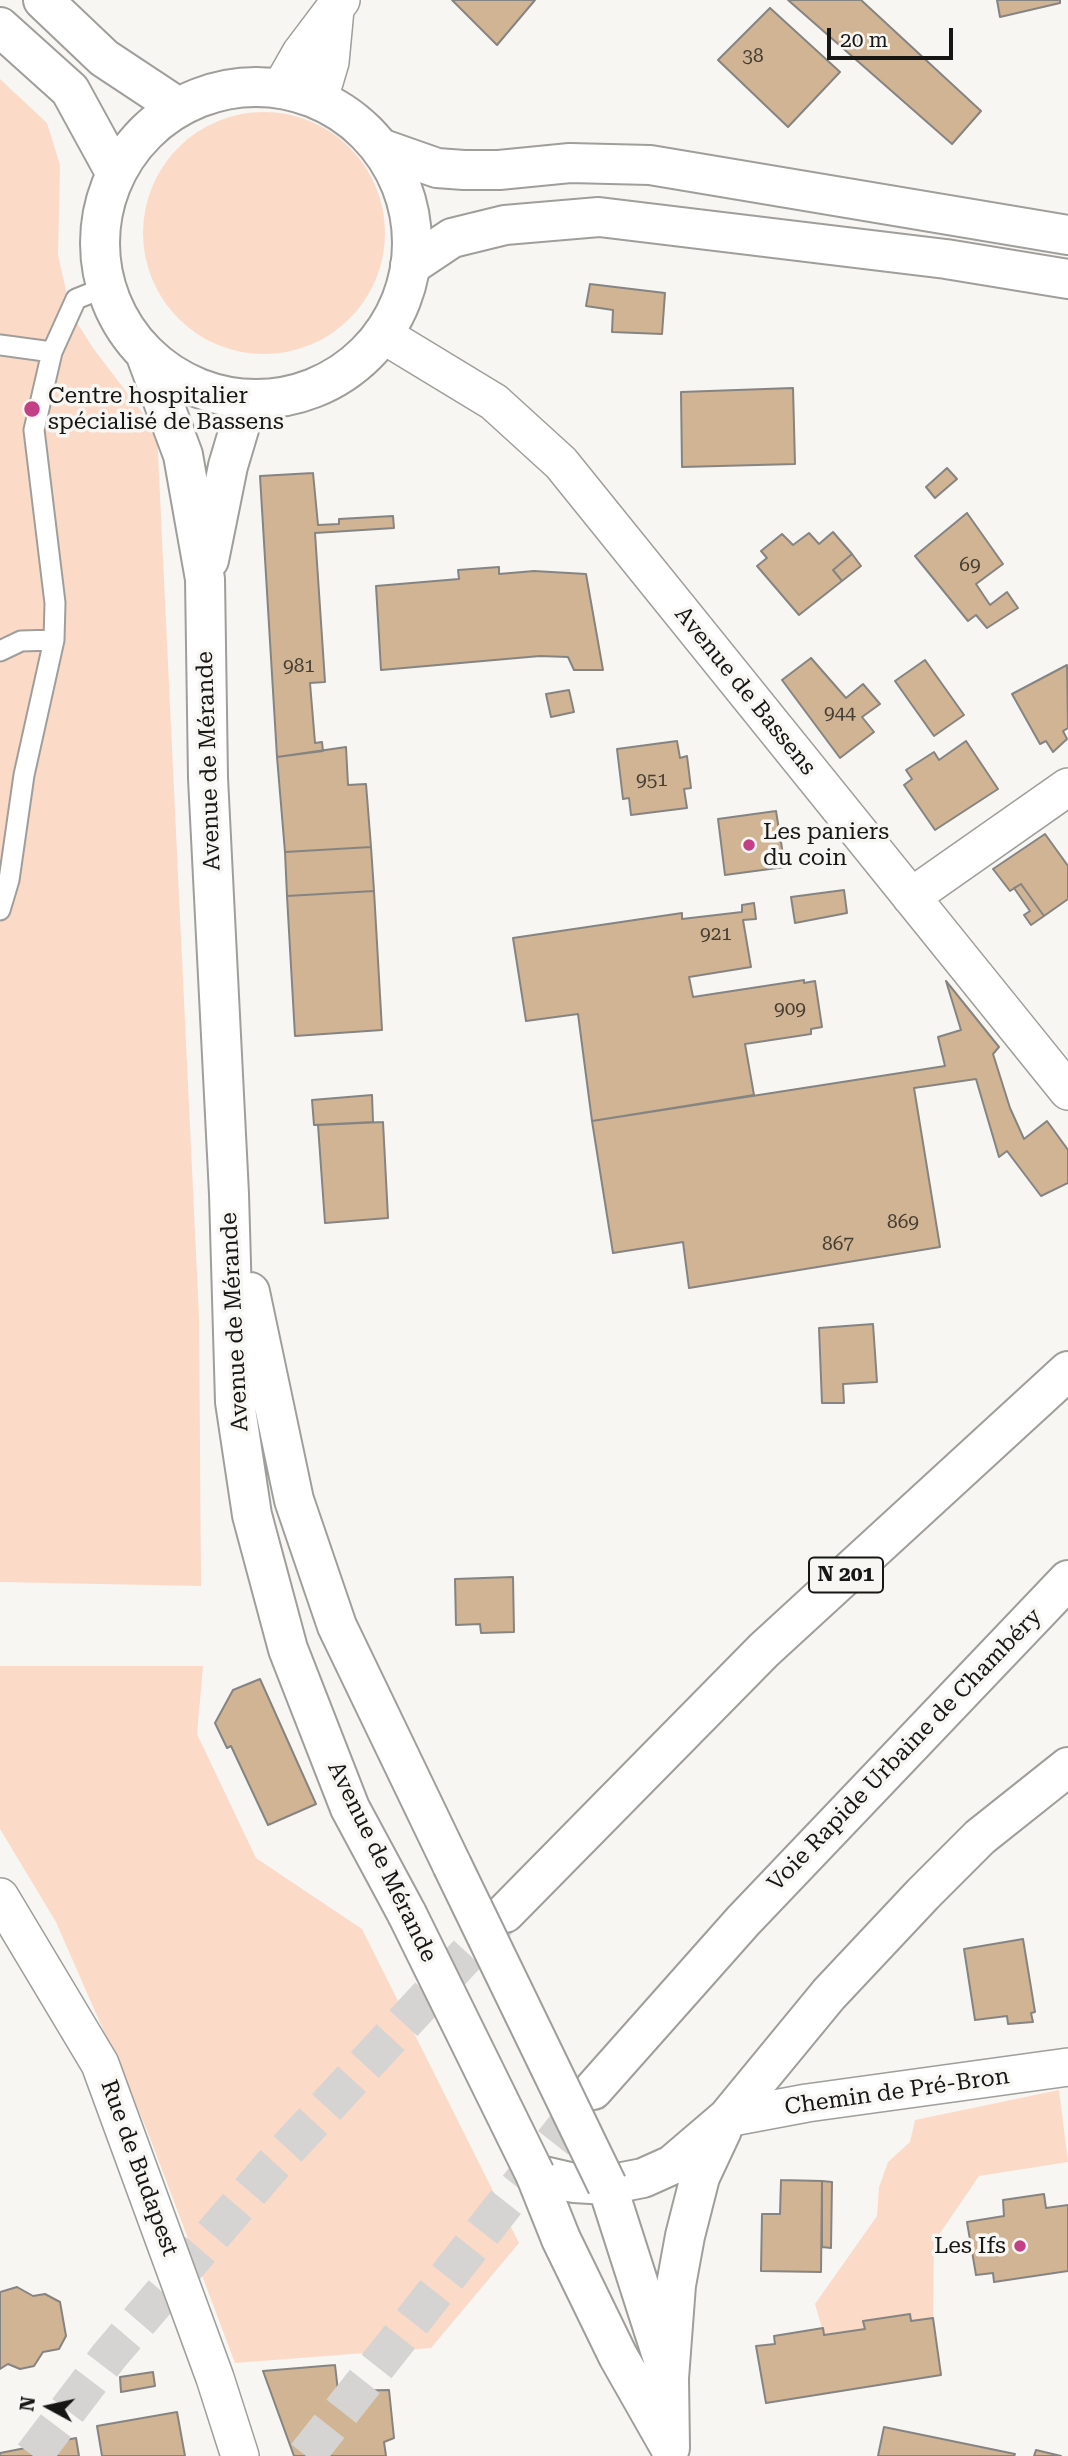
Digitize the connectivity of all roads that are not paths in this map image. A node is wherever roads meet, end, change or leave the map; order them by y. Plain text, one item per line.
1 (43, 0) edge
2 (338, 4) edge
3 (0, 27) edge
4 (281, 88) junction
5 (319, 99) junction
6 (178, 107) junction
7 (380, 148) junction
8 (116, 174) junction
9 (1068, 235) edge
10 (410, 266) junction
11 (1068, 279) edge
12 (106, 287) junction
13 (382, 334) junction
14 (0, 345) edge
15 (52, 352) junction
16 (145, 353) junction
17 (248, 399) junction
18 (205, 579) junction
19 (54, 640) junction
20 (0, 651) edge
21 (1068, 787) edge
22 (911, 897) junction
23 (0, 910) edge
24 (1068, 1090) edge
25 (229, 1194) junction
26 (1068, 1371) edge
27 (1068, 1580) edge
28 (1068, 1615) edge
29 (902, 1751) junction
30 (1068, 1767) edge
31 (0, 1897) edge
32 (505, 1913) tunnel mouth
33 (1068, 2067) edge
34 (593, 2090) tunnel mouth
35 (727, 2118) junction
36 (535, 2174) junction
37 (607, 2185) junction
38 (669, 2378) junction
39 (671, 2452) edge
40 (240, 2456) edge

1 - 6 main road
2 - 4 street
2 - 5 street
3 - 8 main road
4 - 5 main road
4 - 6 main road
5 - 7 main road
6 - 8 main road
7 - 9 main road
7 - 10 main road
8 - 12 main road
10 - 11 main road
10 - 13 main road
12 - 15 lane
12 - 16 main road
13 - 17 main road
13 - 22 street, Avenue de Bassens
14 - 15 lane
15 - 19 lane
16 - 17 main road
16 - 18 main road, Avenue de Mérande
17 - 18 main road, Avenue de Mérande
18 - 25 main road, Avenue de Mérande
19 - 20 lane
19 - 23 lane
21 - 22 street
22 - 24 street, Avenue de Bassens
25 - 36 main road, Avenue de Mérande, bridge
25 - 37 main road, Avenue de Mérande, bridge
26 - 32 main road, N 201
27 - 29 main road, Voie Rapide Urbaine de Chambéry
28 - 29 main road
29 - 34 main road, Voie Rapide Urbaine de Chambéry
30 - 35 main road
31 - 40 street, Rue de Budapest
33 - 35 street, Chemin de Pré-Bron
35 - 37 main road
35 - 38 main road
36 - 37 main road
36 - 39 main road, Avenue de Mérande
37 - 38 main road, Avenue de Mérande
38 - 39 main road, Avenue de Mérande

